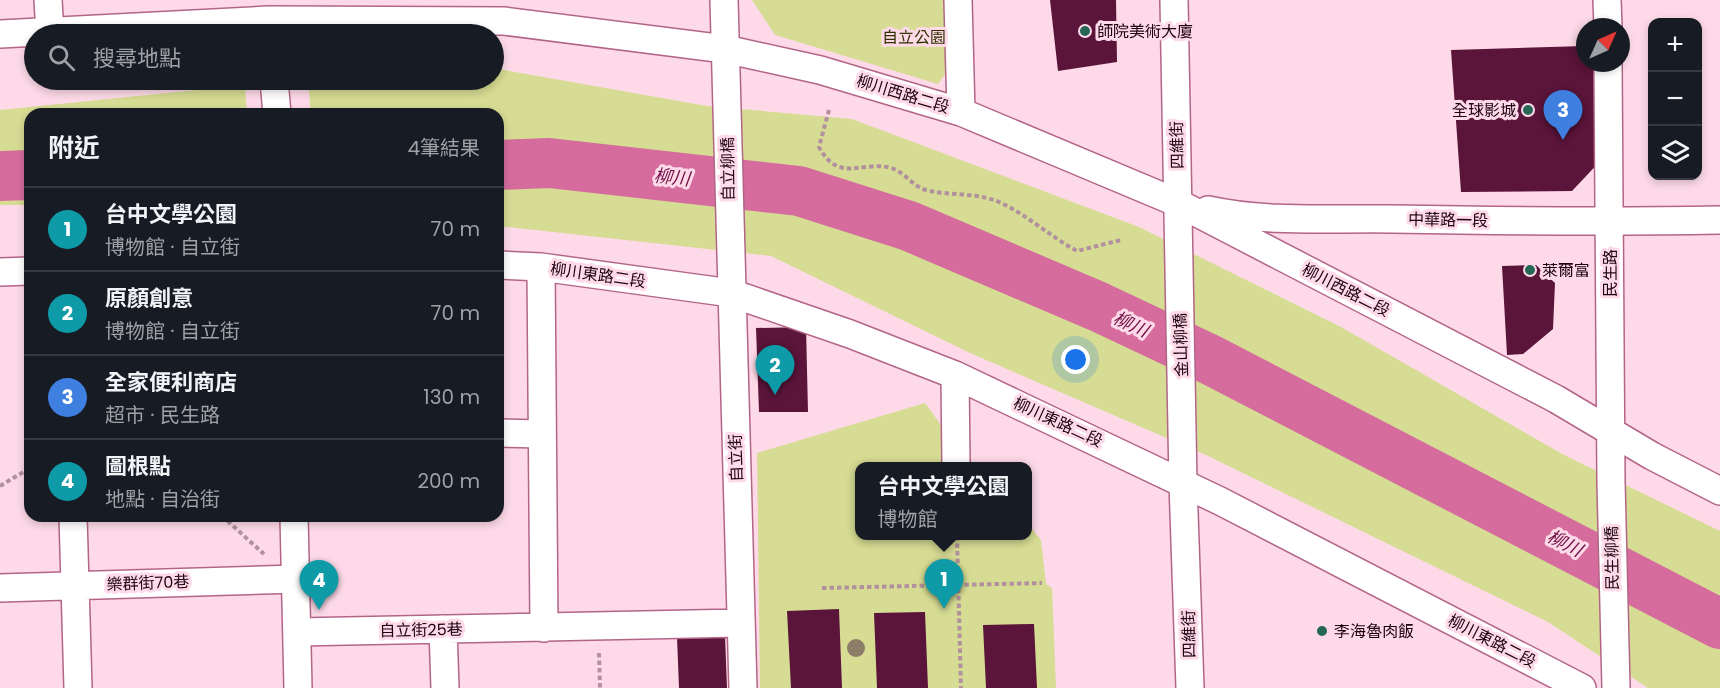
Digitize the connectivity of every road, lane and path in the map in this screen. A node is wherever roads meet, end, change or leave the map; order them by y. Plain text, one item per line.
1 (48, 0) edge
2 (724, 0) edge
3 (958, 0) edge
4 (1174, 0) edge
5 (1607, 0) edge
6 (503, 11) edge
7 (269, 18) edge
8 (1608, 18) edge
9 (49, 24) edge
10 (181, 24) edge
11 (0, 34) edge
12 (24, 34) edge
13 (725, 49) junction
14 (1608, 72) edge
15 (275, 90) edge
16 (276, 108) edge
17 (829, 110) dead end
18 (961, 112) junction
19 (1178, 203) junction
20 (1720, 220) edge
21 (1610, 222) junction
22 (729, 227) joint
23 (1121, 240) dead end
24 (504, 266) edge
25 (541, 267) junction
26 (24, 271) edge
27 (0, 272) edge
28 (1180, 291) joint
29 (731, 294) junction
30 (956, 375) junction
31 (1183, 400) joint
32 (1611, 430) junction
33 (504, 433) edge
34 (542, 434) junction
35 (956, 462) edge
36 (24, 472) edge
37 (1611, 482) joint
38 (1183, 483) junction
39 (0, 486) edge
40 (1720, 491) edge
41 (73, 522) edge
42 (229, 522) edge
43 (294, 522) edge
44 (957, 540) edge
45 (289, 579) junction
46 (1042, 583) dead end
47 (958, 585) junction
48 (74, 586) junction
49 (0, 588) edge
50 (822, 588) dead end
51 (741, 623) junction
52 (598, 626) junction
53 (544, 628) junction
54 (443, 629) junction
55 (297, 632) junction
56 (78, 688) edge
57 (298, 688) edge
58 (445, 688) edge
59 (600, 688) edge
60 (743, 688) edge
61 (961, 688) edge
62 (1190, 688) edge
63 (1582, 688) edge
64 (1616, 688) edge

1 - 9 street
2 - 13 street
3 - 18 street
4 - 19 street, 四維街
5 - 8 street
6 - 7 street, 柳川西路二段
6 - 13 street, 柳川西路二段
7 - 10 street, 柳川西路二段
11 - 12 street, 柳川西路二段
13 - 18 street, 柳川西路二段
13 - 22 street, 自立柳橋
14 - 21 street, 民生路
15 - 16 street
17 - 23 path
18 - 19 street, 柳川西路二段
19 - 21 street, 中華路一段
19 - 28 street, 四維街
19 - 32 street, 柳川西路二段
20 - 21 street, 中華路一段
21 - 32 street, 民生路
22 - 29 street, 自立街
24 - 25 street, 柳川東路二段
25 - 29 street, 柳川東路二段
25 - 34 street
26 - 27 street
28 - 31 street, 金山柳橋
29 - 30 street, 柳川東路二段
29 - 51 street, 自立街
30 - 35 street
30 - 38 street, 柳川東路二段
31 - 38 street, 四維街
32 - 37 street, 民生路
32 - 40 street, 柳川西路二段
33 - 34 street
34 - 53 street
36 - 39 path
37 - 64 street, 民生柳橋
38 - 62 street, 四維街
38 - 63 street, 柳川東路二段
41 - 48 street
42 - 45 path
43 - 45 street
44 - 47 path
45 - 48 street, 樂群街70巷
45 - 55 street
46 - 47 path
47 - 50 path
47 - 61 path
48 - 49 street, 樂群街70巷
48 - 56 street
51 - 52 street, 自立街25巷
51 - 60 street, 自立街
52 - 53 street, 自立街25巷
52 - 59 path
53 - 54 street, 自立街25巷
54 - 55 street, 自立街25巷
54 - 58 street
55 - 57 street

